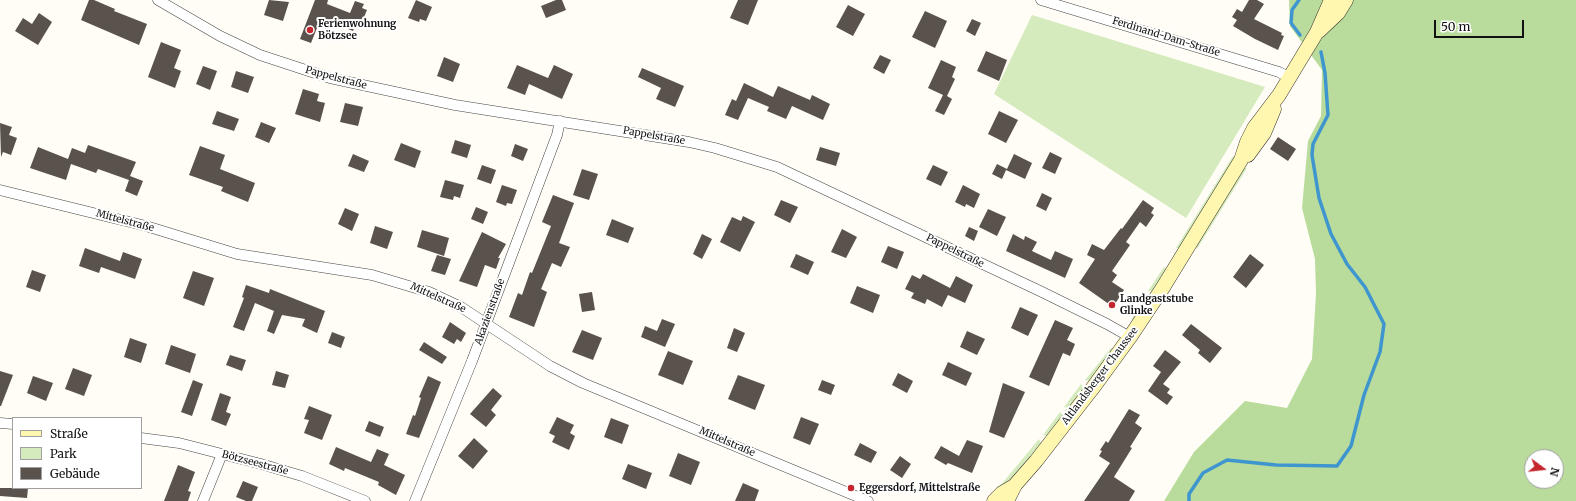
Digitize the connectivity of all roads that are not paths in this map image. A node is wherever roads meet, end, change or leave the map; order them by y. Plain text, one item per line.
1 (158, 0) edge
2 (1041, 0) edge
3 (1331, 0) edge
4 (1346, 0) edge
5 (1318, 32) junction
6 (1290, 78) junction
7 (560, 121) junction
8 (0, 190) edge
9 (486, 323) junction
10 (1130, 338) junction
11 (0, 423) edge
12 (12, 424) edge
13 (142, 438) edge
14 (222, 454) junction
15 (1015, 486) junction
16 (203, 501) edge
17 (365, 501) edge
18 (415, 501) edge
19 (868, 501) edge
20 (994, 501) edge
21 (1007, 501) edge

1 - 7 street, Pappelstraße
2 - 6 street, Ferdinand-Dam-Straße
3 - 5 main road, Altlandsberger Chaussee
4 - 5 main road, Altlandsberger Chaussee
5 - 6 main road, Altlandsberger Chaussee
6 - 10 main road, Altlandsberger Chaussee
7 - 9 street, Akazienstraße
7 - 10 street, Pappelstraße
8 - 9 street, Mittelstraße
9 - 18 street, Akazienstraße
9 - 19 street, Mittelstraße
10 - 15 main road, Altlandsberger Chaussee
11 - 12 street
13 - 14 street, Bötzseestraße
14 - 16 street
14 - 17 street, Bötzseestraße
15 - 20 main road, Altlandsberger Chaussee
15 - 21 main road, Altlandsberger Chaussee

